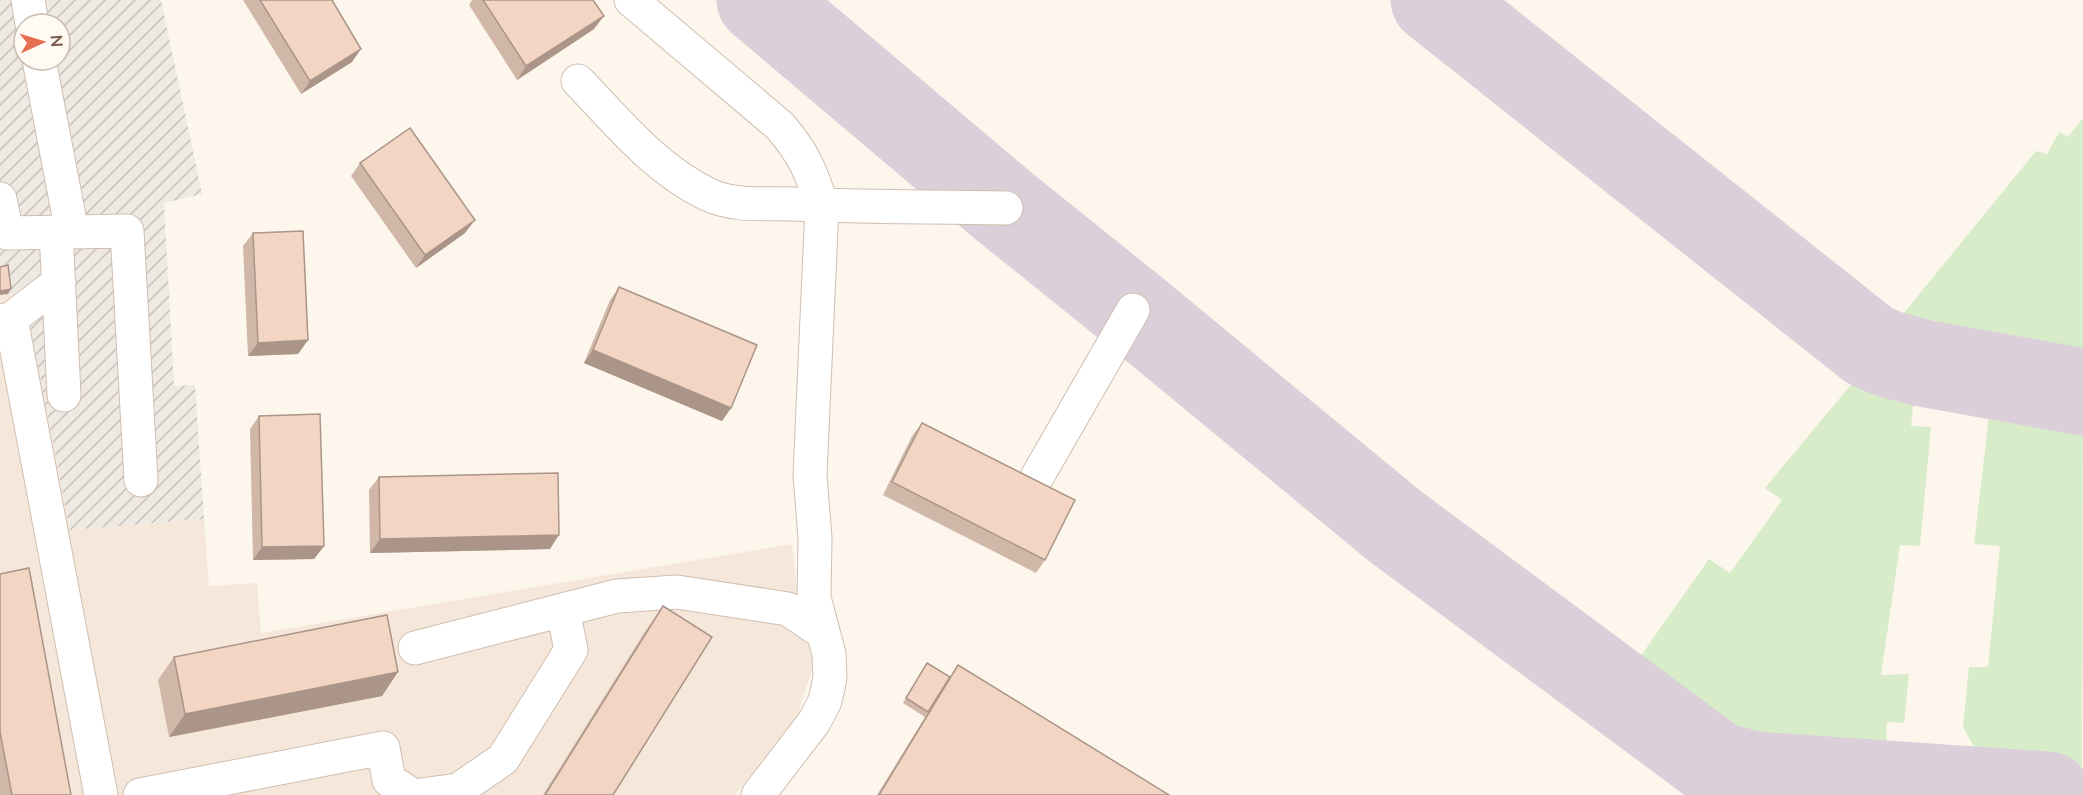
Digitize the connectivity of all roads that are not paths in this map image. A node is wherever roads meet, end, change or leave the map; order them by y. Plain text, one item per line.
1 (631, 0) edge
2 (41, 72) edge
3 (578, 81) dead end
4 (0, 199) edge
5 (822, 206) junction
6 (1006, 208) dead end
7 (64, 232) junction
8 (59, 282) junction
9 (1134, 310) dead end
10 (6, 320) edge
11 (64, 394) dead end
12 (1037, 477) dead end
13 (141, 480) dead end
14 (563, 610) junction
15 (822, 632) junction
16 (415, 648) dead end
17 (101, 795) edge
18 (140, 795) edge
19 (412, 795) edge
20 (421, 795) edge
21 (758, 795) edge

1 - 5 lane
2 - 7 lane
3 - 5 lane
4 - 7 lane
5 - 6 lane
5 - 15 lane
7 - 8 lane
7 - 13 lane
8 - 10 lane
8 - 11 lane
9 - 12 lane
10 - 17 lane
14 - 15 lane
14 - 16 lane
14 - 20 lane
15 - 21 lane
18 - 19 lane

